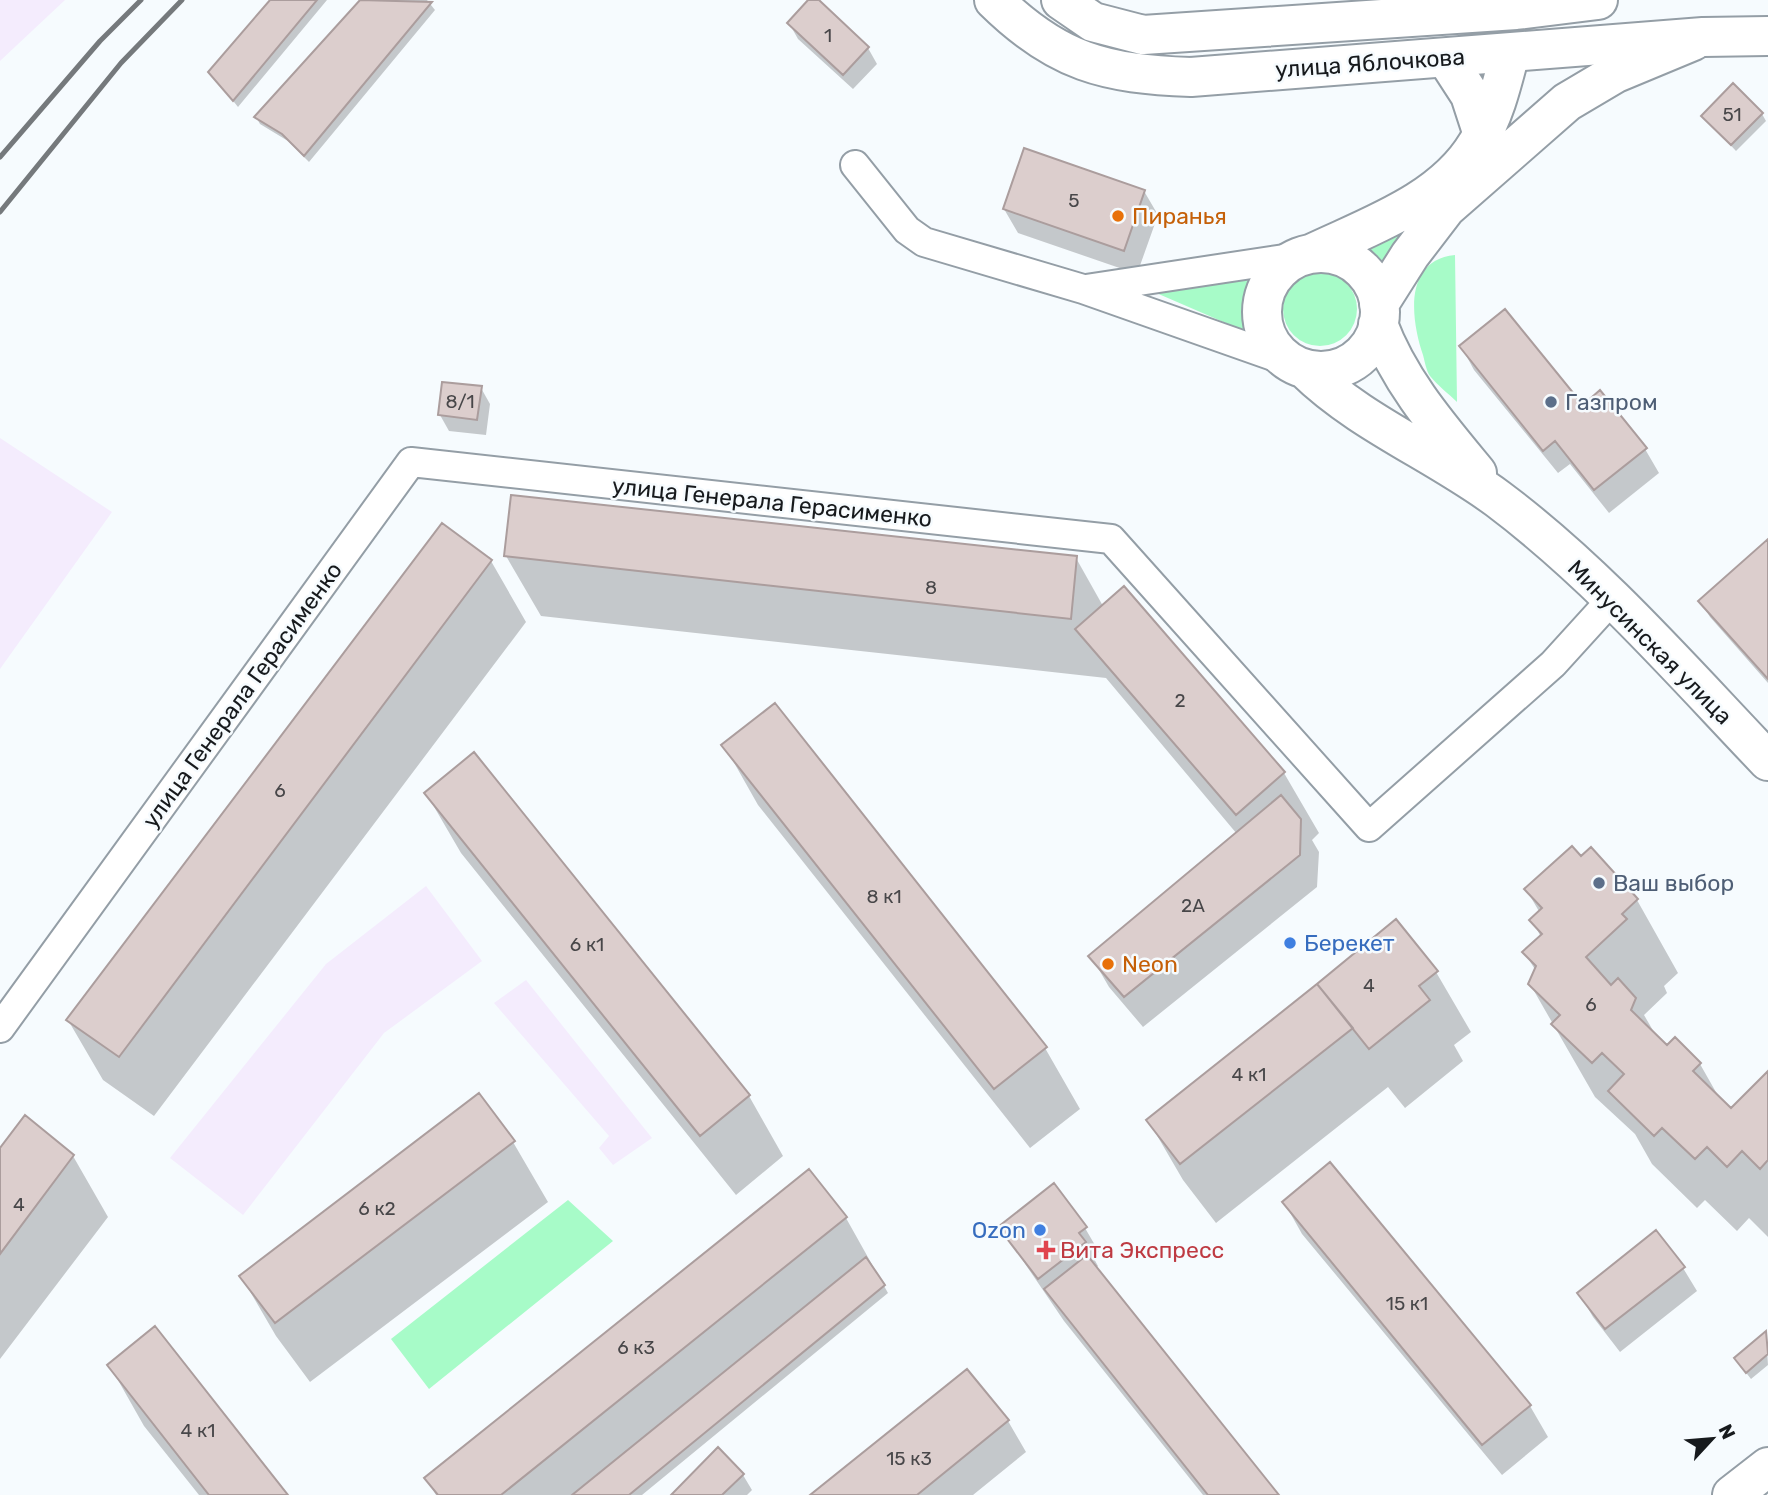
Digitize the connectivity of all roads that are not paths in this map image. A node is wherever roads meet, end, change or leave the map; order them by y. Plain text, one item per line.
1 (994, 0) edge
2 (1061, 0) edge
3 (1598, 0) edge
4 (1768, 36) edge
5 (1703, 37) junction
6 (1510, 53) junction
7 (1446, 58) junction
8 (1483, 135) junction
9 (855, 165) dead end
10 (1305, 255) junction
11 (1083, 289) junction
12 (1379, 314) junction
13 (1297, 366) junction
14 (1498, 499) junction
15 (1613, 598) junction
16 (1768, 761) edge
17 (0, 1028) edge
18 (1768, 1467) edge
19 (1732, 1495) edge

1 - 7 main road, улица Яблочкова
2 - 3 main road, улица Яблочкова
4 - 5 main road, улица Яблочкова
5 - 6 main road, улица Яблочкова
5 - 12 main road
6 - 7 main road, улица Яблочкова
6 - 8 main road
7 - 8 main road
8 - 10 main road
9 - 11 street
10 - 11 street
10 - 12 main road
10 - 13 main road
11 - 13 street
12 - 13 main road
12 - 14 main road, Минусинская улица
13 - 14 main road, Минусинская улица
14 - 15 main road, Минусинская улица
15 - 16 main road, Минусинская улица
15 - 17 street, улица Генерала Герасименко
18 - 19 main road

